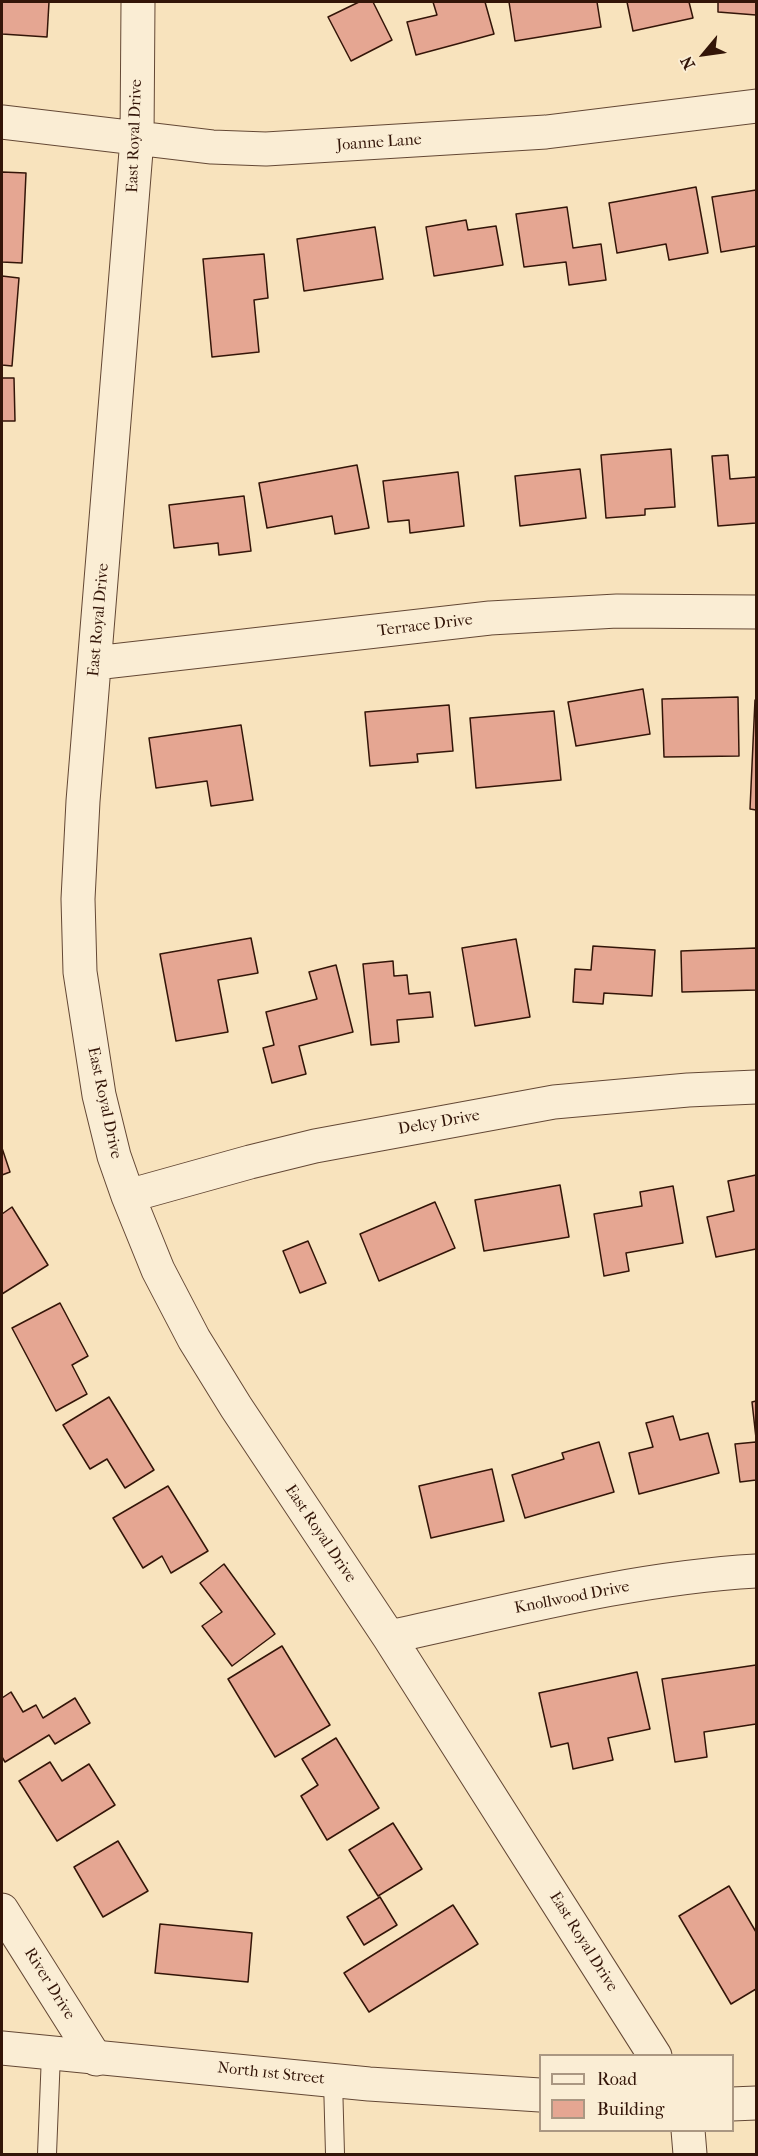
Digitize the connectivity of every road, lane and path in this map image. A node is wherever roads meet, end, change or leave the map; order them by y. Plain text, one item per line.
1 (138, 2) edge
2 (756, 106) edge
3 (2, 122) edge
4 (137, 139) junction
5 (756, 612) edge
6 (95, 663) junction
7 (756, 1087) edge
8 (128, 1196) junction
9 (756, 1571) edge
10 (389, 1637) junction
11 (2, 1910) edge
12 (2, 2048) edge
13 (51, 2054) junction
14 (654, 2054) edge
15 (96, 2059) junction
16 (333, 2080) junction
17 (539, 2095) edge
18 (756, 2103) edge
19 (734, 2104) edge
20 (688, 2132) edge
21 (47, 2154) edge
22 (335, 2154) edge
23 (690, 2154) edge

1 - 4 street, East Royal Drive
2 - 4 street, Joanne Lane
3 - 4 street, Joanne Lane
4 - 6 street, East Royal Drive
5 - 6 street, Terrace Drive
6 - 8 street, East Royal Drive
7 - 8 street, Delcy Drive
8 - 10 street, East Royal Drive
9 - 10 street, Knollwood Drive
10 - 14 street, East Royal Drive
11 - 15 street, River Drive
12 - 13 street, North 1st Street
13 - 15 street, North 1st Street
13 - 21 lane
15 - 16 street, North 1st Street
16 - 17 street, North 1st Street
16 - 22 lane
18 - 19 street
20 - 23 street

